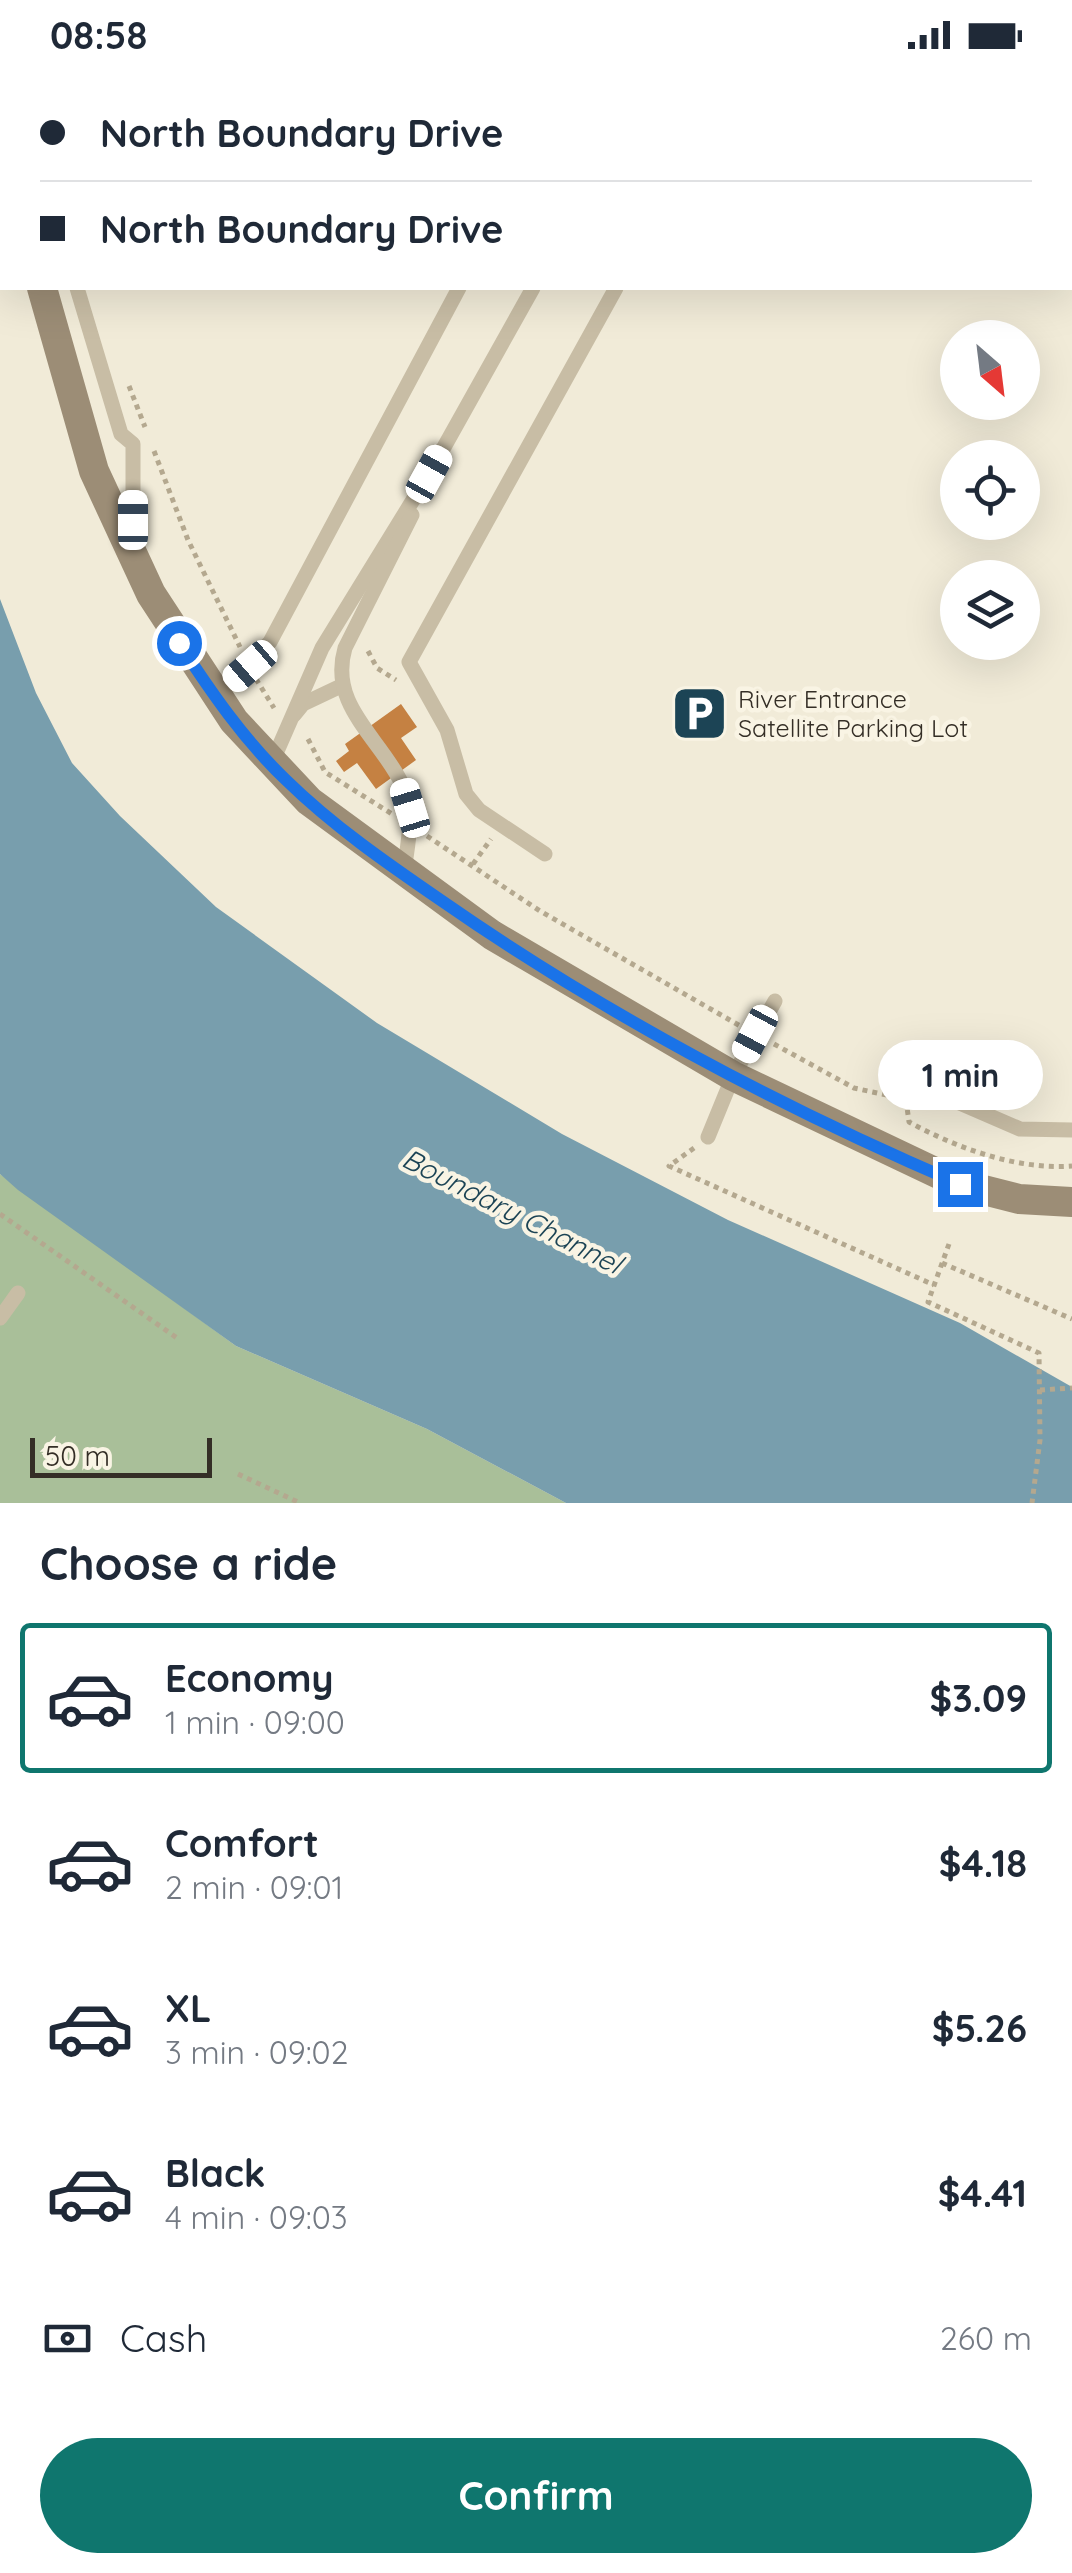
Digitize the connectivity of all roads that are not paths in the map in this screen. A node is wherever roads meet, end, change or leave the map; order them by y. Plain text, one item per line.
1 (43, 290) edge
2 (78, 290) edge
3 (458, 290) edge
4 (532, 290) edge
5 (615, 290) edge
6 (429, 474) junction
7 (133, 558) junction
8 (341, 686) junction
9 (215, 696) junction
10 (288, 721) junction
11 (271, 764) junction
12 (545, 854) dead end
13 (403, 874) junction
14 (775, 1001) dead end
15 (893, 1074) dead end
16 (733, 1076) junction
17 (1072, 1130) edge
18 (708, 1137) road end
19 (1072, 1202) edge
20 (18, 1294) dead end
21 (0, 1318) edge

1 - 7 street
2 - 7 lane
3 - 9 lane
4 - 6 lane
5 - 12 lane
6 - 8 lane
6 - 10 lane
7 - 9 street
8 - 10 lane
8 - 13 lane
9 - 11 street
10 - 11 lane
11 - 13 street
13 - 16 street
14 - 16 lane
15 - 17 lane
16 - 18 lane
16 - 19 street
20 - 21 lane

